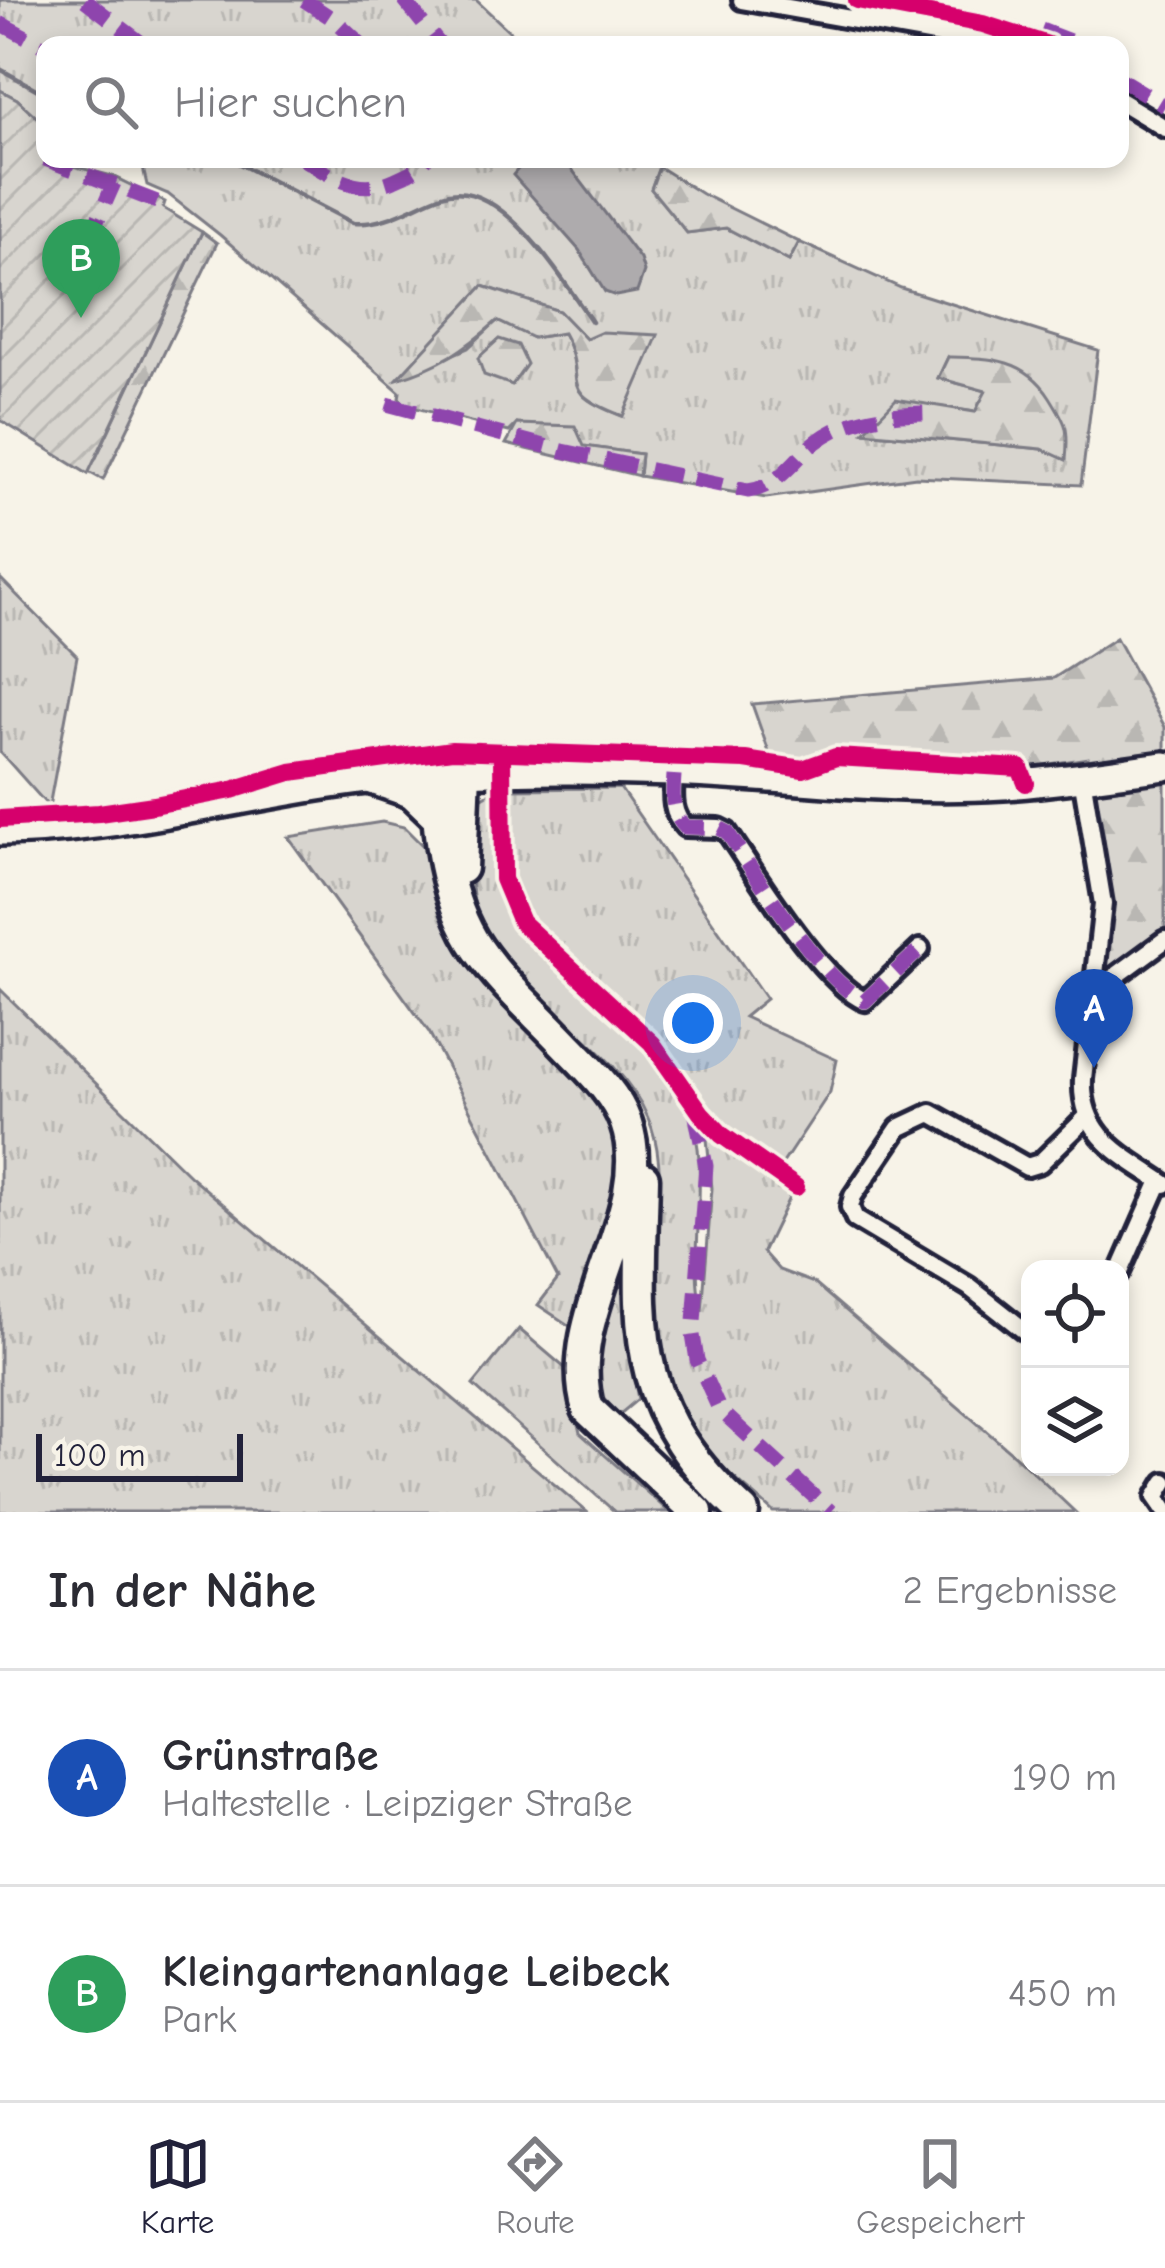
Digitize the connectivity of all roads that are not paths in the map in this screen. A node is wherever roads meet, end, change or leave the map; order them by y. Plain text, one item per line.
1 (742, 0) edge
2 (946, 36) edge
3 (1129, 106) edge
4 (1165, 128) edge
5 (1165, 766) edge
6 (452, 772) junction
7 (674, 775) junction
8 (1082, 776) junction
9 (371, 778) junction
10 (438, 817) junction
11 (11, 831) edge
12 (1165, 940) edge
13 (920, 950) dead end
14 (1094, 983) junction
15 (1087, 1118) junction
16 (1162, 1182) edge
17 (1126, 1260) edge
18 (1021, 1329) edge
19 (1165, 1482) edge
20 (736, 1506) edge
21 (1165, 1510) edge
22 (697, 1512) edge

1 - 2 street
3 - 4 street
5 - 8 main road
6 - 7 main road
6 - 9 main road
6 - 10 highway
6 - 20 highway
7 - 8 main road
7 - 13 street
8 - 14 street
9 - 10 highway
9 - 11 main road
10 - 22 highway
12 - 14 street
14 - 15 street
15 - 16 street
15 - 18 street
16 - 17 street
19 - 21 street

